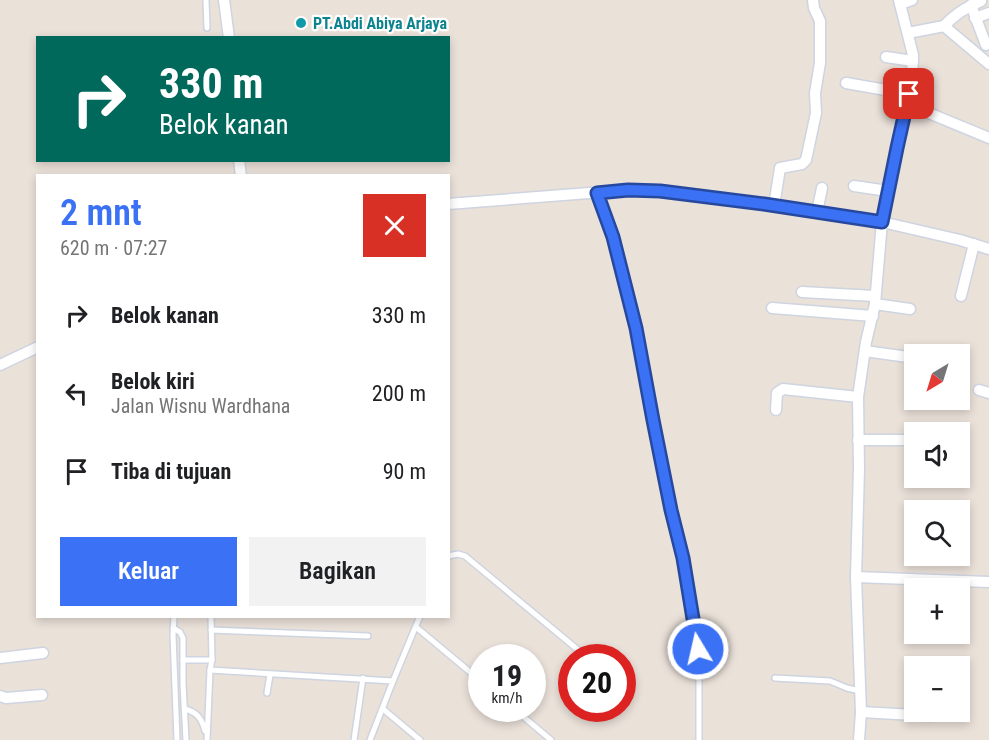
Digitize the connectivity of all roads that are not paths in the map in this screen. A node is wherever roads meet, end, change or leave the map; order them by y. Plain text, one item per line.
1 (206, 0) edge
2 (224, 0) edge
3 (813, 0) edge
4 (912, 0) edge
5 (900, 2) edge
6 (976, 3) edge
7 (989, 13) edge
8 (975, 18) junction
9 (944, 26) junction
10 (207, 28) dead end
11 (908, 33) junction
12 (229, 36) edge
13 (987, 45) edge
14 (972, 51) junction
15 (886, 57) dead end
16 (913, 61) junction
17 (989, 64) edge
18 (846, 83) dead end
19 (908, 99) junction
20 (989, 138) edge
21 (854, 186) dead end
22 (822, 188) dead end
23 (888, 191) junction
24 (597, 193) junction
25 (450, 204) edge
26 (774, 206) junction
27 (817, 212) junction
28 (882, 222) junction
29 (974, 244) junction
30 (989, 249) edge
31 (802, 292) dead end
32 (962, 296) dead end
33 (875, 300) junction
34 (772, 308) dead end
35 (910, 309) dead end
36 (873, 316) junction
37 (36, 348) edge
38 (865, 351) junction
39 (904, 356) edge
40 (0, 365) edge
41 (858, 397) junction
42 (776, 410) dead end
43 (858, 440) junction
44 (904, 440) edge
45 (450, 556) edge
46 (856, 577) junction
47 (989, 582) edge
48 (174, 618) edge
49 (211, 618) edge
50 (419, 618) edge
51 (416, 627) junction
52 (173, 628) junction
53 (211, 630) junction
54 (368, 636) dead end
55 (570, 644) edge
56 (43, 653) dead end
57 (0, 658) edge
58 (183, 660) junction
59 (212, 660) junction
60 (210, 670) junction
61 (468, 670) edge
62 (270, 675) junction
63 (363, 678) junction
64 (775, 678) dead end
65 (393, 681) junction
66 (860, 691) junction
67 (267, 693) dead end
68 (42, 695) dead end
69 (0, 696) edge
70 (185, 709) junction
71 (383, 709) junction
72 (861, 712) junction
73 (904, 714) edge
74 (530, 722) edge
75 (207, 739) edge
76 (177, 740) edge
77 (186, 740) edge
78 (354, 740) edge
79 (370, 740) edge
80 (420, 740) edge
81 (551, 740) edge
82 (699, 740) edge
83 (859, 740) edge

1 - 10 lane
2 - 12 street
3 - 26 street
4 - 5 street
5 - 11 street
6 - 8 street
6 - 9 street
7 - 8 street
8 - 13 street
9 - 11 street
9 - 14 street
11 - 16 street
13 - 14 street
14 - 17 street
15 - 16 street
16 - 19 street
18 - 19 street
19 - 20 street
19 - 23 street
21 - 23 street
22 - 27 street
23 - 28 street
24 - 25 street
24 - 26 street
24 - 82 lane
26 - 27 street
27 - 28 street
28 - 29 street
28 - 33 street
29 - 30 street
29 - 32 street
31 - 33 street
33 - 35 street
33 - 36 street
34 - 36 street
36 - 38 street
37 - 40 street
38 - 39 street
38 - 41 street
41 - 42 street
41 - 43 street
43 - 44 street
43 - 46 street
45 - 55 lane
46 - 47 street
46 - 66 street
48 - 52 lane
49 - 53 lane
50 - 51 lane
51 - 61 lane
51 - 65 lane
52 - 58 lane
52 - 76 lane
53 - 54 lane
53 - 59 lane
56 - 57 street
58 - 59 lane
58 - 70 lane
59 - 60 lane
60 - 62 lane
60 - 75 lane
62 - 63 lane
62 - 67 lane
63 - 65 lane
63 - 78 lane
64 - 66 lane
65 - 71 lane
66 - 72 street
68 - 69 street
70 - 75 lane
70 - 77 lane
71 - 79 lane
71 - 80 lane
72 - 73 street
72 - 83 street
74 - 81 lane

